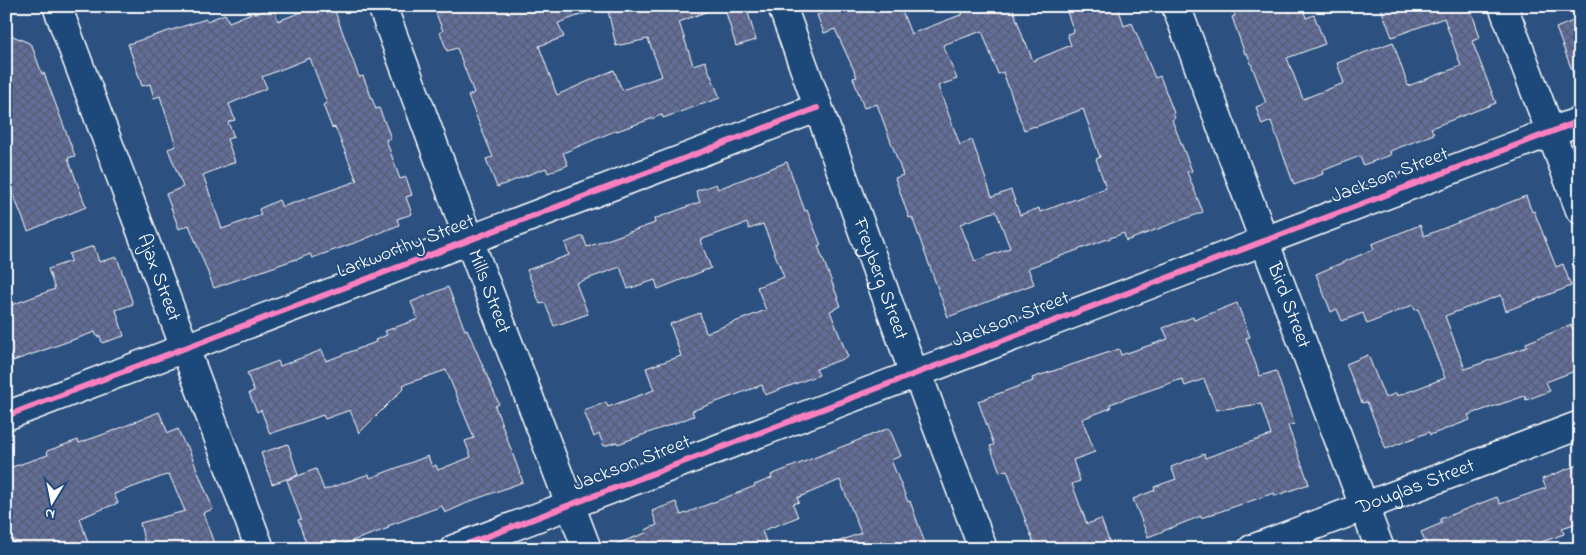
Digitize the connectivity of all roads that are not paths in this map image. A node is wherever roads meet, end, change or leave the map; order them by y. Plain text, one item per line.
1 (57, 6) edge
2 (382, 6) edge
3 (782, 6) edge
4 (1176, 6) edge
5 (1503, 6) edge
6 (817, 108) junction
7 (1580, 121) edge
8 (1550, 132) junction
9 (1580, 210) edge
10 (469, 240) junction
11 (1264, 241) junction
12 (185, 348) junction
13 (916, 373) junction
14 (6, 416) edge
15 (1580, 425) edge
16 (570, 505) junction
17 (1364, 507) junction
18 (260, 549) edge
19 (454, 549) edge
20 (587, 549) edge
21 (984, 549) edge
22 (1252, 549) edge
23 (1380, 549) edge

1 - 12 street, Ajax Street
2 - 10 street, Mills Street
3 - 6 street, Freyberg Street
4 - 11 street, Bird Street
5 - 8 street
6 - 10 street, Larkworthy Street
6 - 13 street, Freyberg Street
7 - 8 street, Jackson Street
8 - 9 street
8 - 11 street, Jackson Street
10 - 12 street, Larkworthy Street
10 - 16 street, Mills Street
11 - 13 street, Jackson Street
11 - 17 street, Bird Street
12 - 14 street, Larkworthy Street
12 - 18 street, Ajax Street
13 - 16 street, Jackson Street
13 - 21 street, Freyberg Street
15 - 17 street, Douglas Street
16 - 19 street, Jackson Street
16 - 20 street, Mills Street
17 - 22 street, Douglas Street
17 - 23 street, Bird Street

